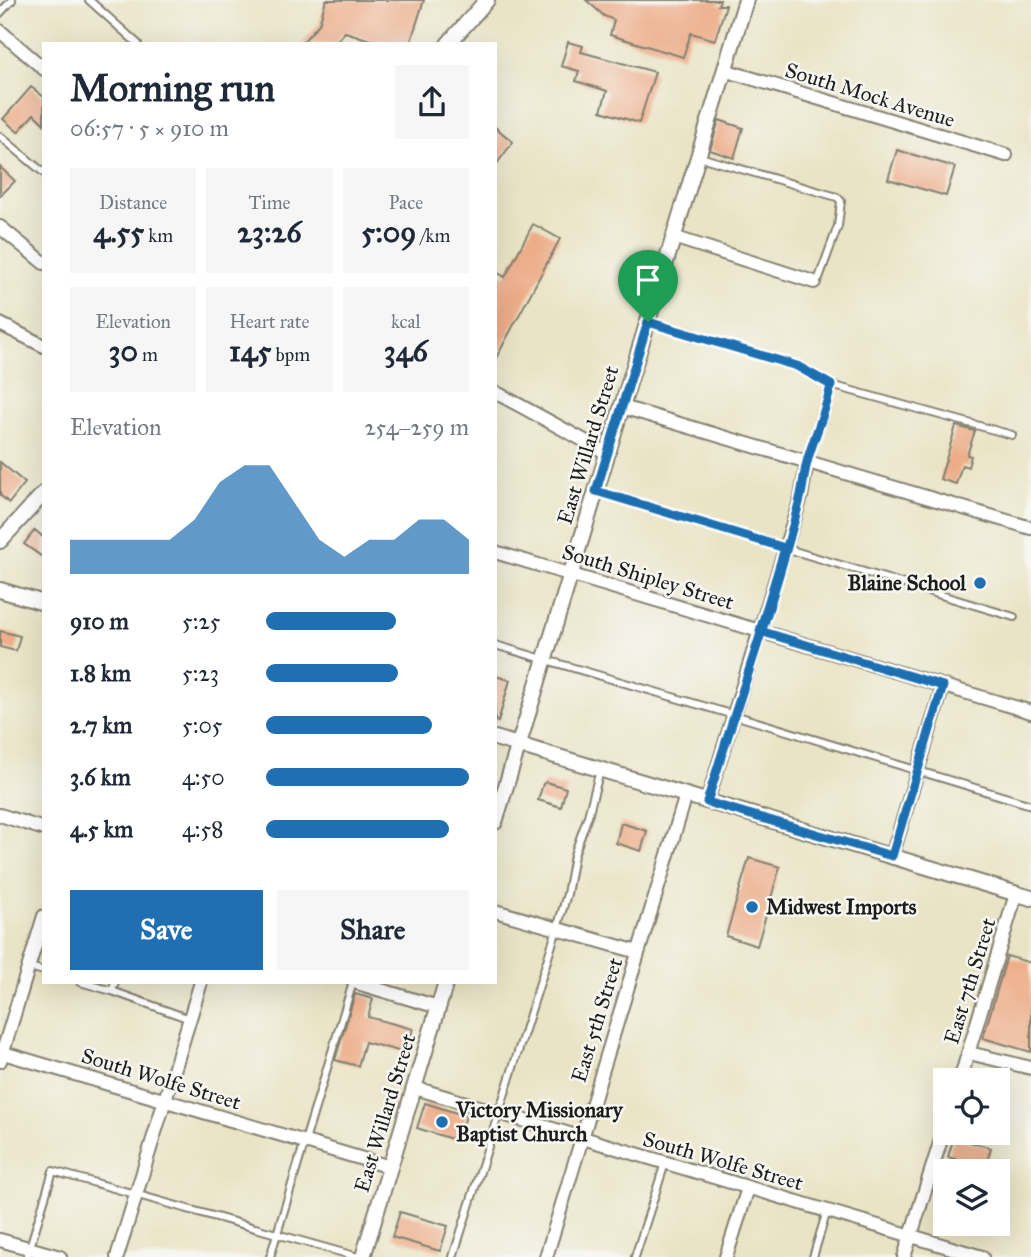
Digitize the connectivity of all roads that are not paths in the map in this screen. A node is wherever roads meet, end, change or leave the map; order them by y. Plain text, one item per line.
1 (12, 0) edge
2 (89, 0) edge
3 (487, 0) edge
4 (746, 0) edge
5 (0, 13) edge
6 (0, 31) edge
7 (136, 42) edge
8 (450, 42) edge
9 (42, 67) edge
10 (724, 70) junction
11 (0, 136) edge
12 (1006, 155) dead end
13 (698, 157) junction
14 (42, 171) edge
15 (0, 227) edge
16 (673, 237) junction
17 (42, 258) edge
18 (814, 282) joint
19 (648, 322) junction
20 (0, 324) edge
21 (42, 345) edge
22 (831, 385) junction
23 (497, 393) edge
24 (622, 407) junction
25 (1012, 435) dead end
26 (607, 453) junction
27 (807, 462) junction
28 (596, 491) junction
29 (42, 495) edge
30 (1031, 528) edge
31 (0, 541) edge
32 (785, 548) junction
33 (497, 553) edge
34 (571, 574) junction
35 (0, 590) edge
36 (42, 602) edge
37 (1014, 617) dead end
38 (760, 631) junction
39 (497, 646) edge
40 (545, 660) junction
41 (943, 686) junction
42 (1031, 712) edge
43 (734, 715) junction
44 (497, 739) edge
45 (519, 745) junction
46 (600, 769) junction
47 (918, 772) junction
48 (686, 795) junction
49 (707, 802) junction
50 (1031, 806) edge
51 (0, 815) edge
52 (497, 816) edge
53 (42, 828) edge
54 (892, 856) junction
55 (1016, 894) junction
56 (1031, 898) edge
57 (497, 912) edge
58 (42, 923) edge
59 (557, 929) junction
60 (638, 951) junction
61 (29, 967) junction
62 (42, 970) edge
63 (87, 984) edge
64 (115, 984) edge
65 (200, 984) edge
66 (352, 984) edge
67 (360, 984) edge
68 (445, 984) edge
69 (113, 991) junction
70 (438, 1007) junction
71 (190, 1019) junction
72 (969, 1052) junction
73 (1, 1055) edge
74 (964, 1068) edge
75 (1031, 1068) edge
76 (415, 1088) junction
77 (165, 1100) junction
78 (499, 1114) junction
79 (582, 1139) junction
80 (305, 1142) junction
81 (939, 1145) edge
82 (665, 1163) junction
83 (390, 1167) junction
84 (748, 1188) junction
85 (136, 1194) junction
86 (827, 1212) junction
87 (277, 1235) junction
88 (911, 1236) junction
89 (0, 1240) edge
90 (29, 1253) edge
91 (60, 1257) edge
92 (117, 1257) edge
93 (270, 1257) edge
94 (360, 1257) edge
95 (453, 1257) edge
96 (546, 1257) edge
97 (635, 1257) edge
98 (726, 1257) edge
99 (813, 1257) edge
100 (904, 1257) edge
101 (982, 1257) edge

1 - 5 lane
2 - 7 lane
3 - 8 street
4 - 10 street, East Willard Street
6 - 9 street
10 - 12 street, South Mock Avenue
10 - 13 street, East Willard Street
11 - 14 lane
13 - 16 street, East Willard Street
13 - 18 lane
15 - 17 street
16 - 18 street
16 - 19 street, East Willard Street
19 - 22 lane
19 - 24 street, East Willard Street
20 - 21 street
22 - 25 lane
22 - 27 lane
23 - 26 street
24 - 26 street, East Willard Street
24 - 27 street
26 - 28 street, East Willard Street
27 - 30 street
27 - 32 street
28 - 32 lane
28 - 34 street, East Willard Street
29 - 31 street
32 - 37 lane
32 - 38 street
33 - 34 street, South Shipley Street
34 - 38 street, South Shipley Street
34 - 40 street, East Willard Street
35 - 36 street
38 - 41 street, South Shipley Street
38 - 43 street
39 - 40 lane
40 - 43 lane
40 - 45 street, East Willard Street
41 - 42 street, South Shipley Street
41 - 47 street
43 - 47 lane
43 - 49 street
44 - 45 street
45 - 46 street
45 - 52 street, East Willard Street
46 - 48 street
46 - 59 lane
47 - 50 lane
47 - 54 street
48 - 49 street
48 - 60 street, East 5th Street
49 - 54 street
51 - 53 street
54 - 55 street
55 - 56 street
55 - 72 street, East 7th Street
57 - 59 street
58 - 61 street
59 - 60 street
59 - 78 lane
60 - 79 street, East 5th Street
61 - 62 lane
61 - 73 street
63 - 69 lane
64 - 69 lane
65 - 71 street
66 - 80 lane
67 - 70 street
68 - 70 street, East Willard Street
69 - 71 lane
70 - 76 street, East Willard Street
71 - 77 street
72 - 74 street, East 7th Street
72 - 75 street
73 - 77 street, South Wolfe Street
76 - 78 street, South Wolfe Street
76 - 83 street, East Willard Street
77 - 80 street, South Wolfe Street
77 - 85 street
78 - 79 street, South Wolfe Street
78 - 95 lane
79 - 82 street, South Wolfe Street
79 - 96 street, East 5th Street
80 - 83 street, South Wolfe Street
80 - 87 lane
81 - 88 street
82 - 84 street, South Wolfe Street
82 - 97 lane
83 - 94 street, East Willard Street
84 - 86 street, South Wolfe Street
84 - 98 street
85 - 87 lane
85 - 90 lane
85 - 92 street
86 - 88 street, South Wolfe Street
86 - 99 lane
87 - 93 lane
87 - 94 lane
88 - 100 street
88 - 101 street, South Wolfe Street
89 - 90 street
90 - 91 street

